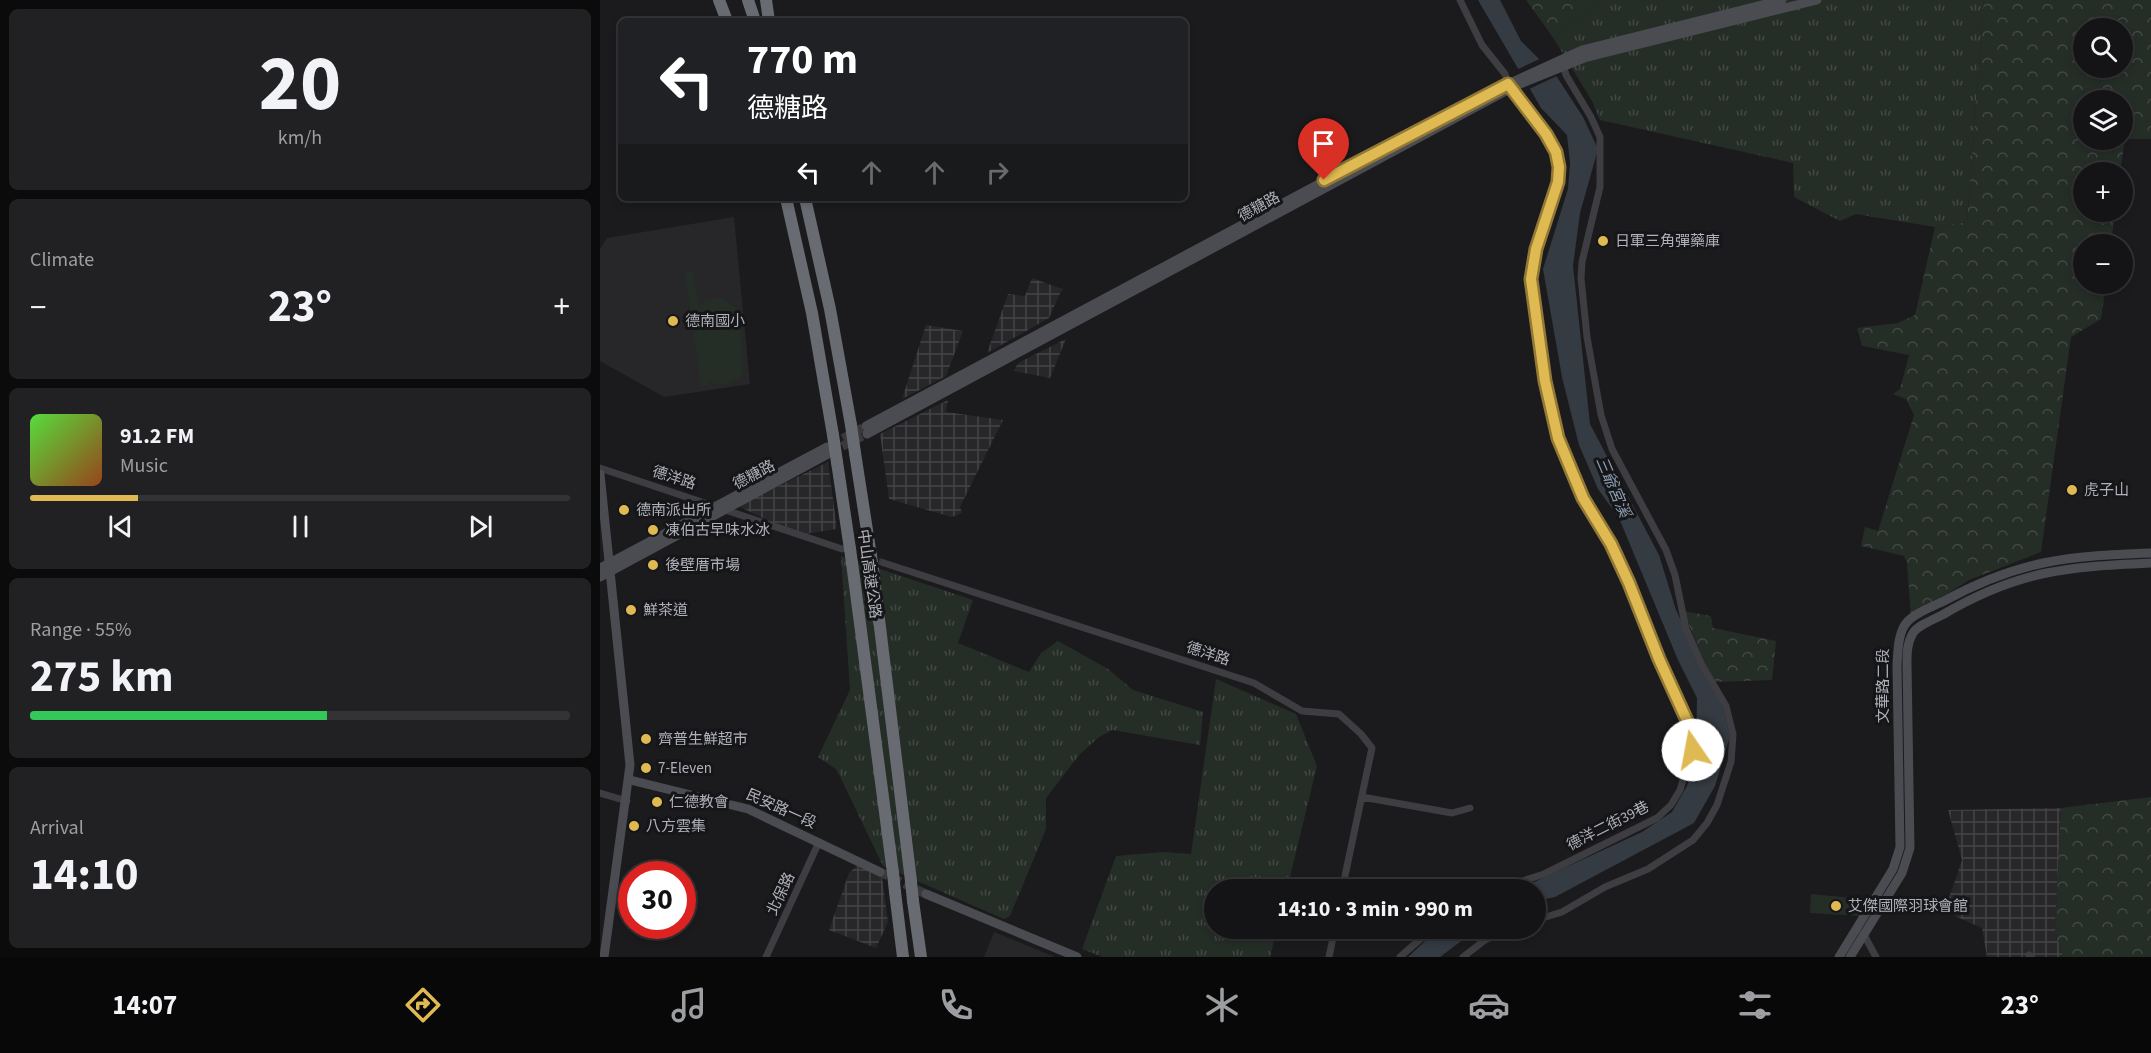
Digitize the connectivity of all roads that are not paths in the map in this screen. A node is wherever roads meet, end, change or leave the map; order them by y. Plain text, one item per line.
1 (719, 0) edge
2 (728, 0) edge
3 (748, 0) edge
4 (766, 0) edge
5 (1460, 0) edge
6 (1782, 0) edge
7 (1817, 0) edge
8 (726, 18) edge
9 (734, 18) edge
10 (754, 18) edge
11 (769, 18) edge
12 (1558, 63) junction
13 (1511, 85) junction
14 (782, 201) edge
15 (787, 201) edge
16 (806, 201) edge
17 (791, 217) junction
18 (866, 430) tunnel mouth
19 (831, 454) junction
20 (600, 468) edge
21 (600, 474) edge
22 (718, 507) junction
23 (846, 549) junction
24 (2151, 553) edge
25 (2151, 563) edge
26 (878, 567) junction
27 (606, 568) edge
28 (600, 577) edge
29 (630, 780) junction
30 (600, 793) edge
31 (1362, 797) junction
32 (627, 801) junction
33 (1470, 808) dead end
34 (819, 842) junction
35 (887, 872) junction
36 (1344, 879) edge
37 (1529, 879) edge
38 (926, 894) tunnel mouth
39 (1546, 917) edge
40 (1861, 931) junction
41 (1333, 939) edge
42 (1420, 939) edge
43 (1487, 939) edge
44 (604, 957) edge
45 (766, 957) edge
46 (903, 957) edge
47 (921, 957) edge
48 (1077, 957) edge
49 (1329, 957) edge
50 (1400, 957) edge
51 (1463, 957) edge
52 (1839, 957) edge
53 (1850, 957) edge
54 (1876, 957) edge

1 - 8 highway
2 - 9 highway
3 - 10 highway
4 - 11 highway
5 - 13 street, 德洋二街39巷
6 - 12 street, 德糖路
7 - 12 street, 德糖路
12 - 13 street, 德糖路
12 - 39 street
13 - 18 street, 德糖路
13 - 37 street, 德洋二街39巷
14 - 17 highway
15 - 17 highway, 中山高速公路
16 - 26 highway, 中山高速公路, bridge
17 - 19 highway, 中山高速公路, bridge
19 - 22 street, 德糖路
19 - 23 highway, 中山高速公路
20 - 22 street, 德洋路
21 - 27 street
22 - 23 street, 德洋路
22 - 27 street, 德糖路
23 - 35 highway, 中山高速公路, bridge
24 - 40 street, 文華路二段
25 - 40 street, 文華路二段
26 - 31 street, 德洋路
26 - 47 highway, 中山高速公路, bridge
27 - 28 street, 德糖路
27 - 29 street
29 - 32 street
29 - 34 street, 民安路一段
30 - 32 street
31 - 33 street
31 - 36 street, 德洋路
32 - 44 street
34 - 35 street, 民安路一段
34 - 45 street, 北保路
35 - 46 highway, 中山高速公路, bridge
38 - 48 street
40 - 52 street, 文華路二段
40 - 53 street, 文華路二段
40 - 54 street
41 - 49 street
42 - 50 street
43 - 51 street

